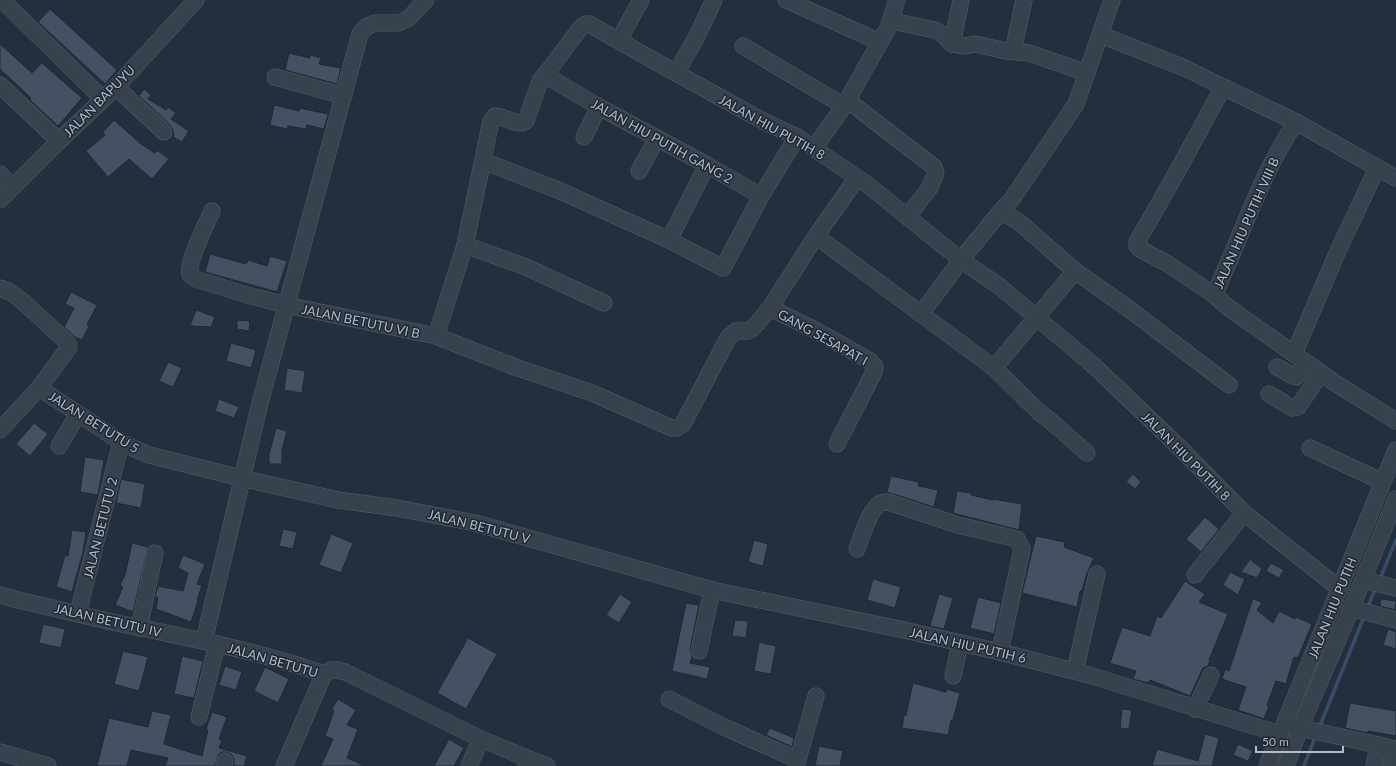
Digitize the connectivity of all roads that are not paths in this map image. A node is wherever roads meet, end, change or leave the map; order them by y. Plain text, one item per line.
1 (196, 0) edge
2 (426, 0) edge
3 (641, 0) edge
4 (714, 0) edge
5 (786, 0) edge
6 (897, 0) edge
7 (962, 0) edge
8 (1024, 0) edge
9 (1112, 0) edge
10 (6, 4) dead end
11 (892, 21) junction
12 (1101, 35) junction
13 (619, 40) junction
14 (880, 42) junction
15 (952, 44) junction
16 (743, 46) dead end
17 (1013, 51) junction
18 (676, 73) junction
19 (1087, 73) junction
20 (546, 75) junction
21 (275, 77) dead end
22 (0, 85) edge
23 (116, 87) junction
24 (1223, 87) junction
25 (344, 96) junction
26 (103, 99) junction
27 (846, 103) junction
28 (599, 106) junction
29 (1296, 122) junction
30 (164, 132) dead end
31 (584, 137) dead end
32 (797, 137) junction
33 (657, 138) junction
34 (59, 141) junction
35 (814, 148) junction
36 (483, 161) junction
37 (708, 165) junction
38 (1377, 168) junction
39 (640, 171) dead end
40 (0, 174) edge
41 (857, 178) junction
42 (1396, 178) edge
43 (13, 187) junction
44 (761, 196) junction
45 (0, 200) edge
46 (212, 211) dead end
47 (1001, 211) junction
48 (906, 217) junction
49 (816, 236) junction
50 (669, 240) junction
51 (464, 245) junction
52 (961, 260) junction
53 (1075, 271) junction
54 (0, 288) edge
55 (1214, 295) junction
56 (604, 303) dead end
57 (286, 305) junction
58 (770, 308) junction
59 (920, 314) junction
60 (1037, 317) junction
61 (436, 336) junction
62 (1294, 354) junction
63 (1307, 363) junction
64 (1277, 367) dead end
65 (994, 368) junction
66 (1321, 373) junction
67 (1229, 385) dead end
68 (39, 388) junction
69 (1269, 394) dead end
70 (78, 414) junction
71 (1396, 421) edge
72 (0, 430) edge
73 (121, 442) junction
74 (837, 444) dead end
75 (59, 446) dead end
76 (1310, 448) dead end
77 (1396, 450) edge
78 (1087, 453) dead end
79 (241, 478) junction
80 (1383, 482) junction
81 (1375, 503) junction
82 (1394, 505) edge
83 (1244, 513) junction
84 (857, 549) dead end
85 (155, 553) dead end
86 (1097, 574) dead end
87 (1195, 575) dead end
88 (1363, 580) junction
89 (1396, 588) edge
90 (1340, 589) junction
91 (712, 590) junction
92 (0, 594) edge
93 (1351, 608) junction
94 (78, 613) junction
95 (1396, 620) edge
96 (139, 628) junction
97 (211, 643) junction
98 (960, 643) junction
99 (699, 651) dead end
100 (1000, 652) junction
101 (1075, 672) junction
102 (324, 674) junction
103 (1210, 675) dead end
104 (953, 676) dead end
105 (816, 696) dead end
106 (669, 699) dead end
107 (1195, 709) junction
108 (199, 717) dead end
109 (1283, 728) junction
110 (1300, 728) junction
111 (481, 739) junction
112 (1378, 745) junction
113 (1396, 750) edge
114 (0, 752) edge
115 (528, 762) edge
116 (797, 763) edge
117 (48, 766) edge
118 (284, 766) edge
119 (469, 766) edge
120 (547, 766) edge
121 (1267, 766) edge
122 (1286, 766) edge
123 (1374, 766) edge
124 (1392, 766) edge

1 - 23 street, JALAN BAPUYU
2 - 25 street
3 - 13 street
4 - 18 street
5 - 14 street
6 - 11 street
7 - 15 street
8 - 17 street
9 - 12 street
10 - 26 street
11 - 14 street
11 - 15 street
12 - 19 street
12 - 24 street
13 - 18 street, JALAN HIU PUTIH 8
13 - 20 street, JALAN HIU PUTIH 8
14 - 27 street
15 - 17 street
16 - 27 street
17 - 19 street
18 - 32 street, JALAN HIU PUTIH 8
19 - 47 street
20 - 28 street, JALAN HIU PUTIH GANG 2
20 - 36 street
21 - 25 street
22 - 34 street
23 - 26 street, JALAN BAPUYU
23 - 30 street
24 - 29 street
24 - 55 street
25 - 57 street
26 - 34 street, JALAN BAPUYU
27 - 35 street
27 - 48 street
28 - 31 street
28 - 33 street, JALAN HIU PUTIH GANG 2
29 - 38 street
29 - 55 street, JALAN HIU PUTIH VIII B
32 - 35 street, JALAN HIU PUTIH 8
32 - 44 street
33 - 37 street, JALAN HIU PUTIH GANG 2
33 - 39 street
34 - 43 street, JALAN BAPUYU
35 - 41 street, JALAN HIU PUTIH 8
36 - 50 street
36 - 51 street
37 - 44 street, JALAN HIU PUTIH GANG 2
37 - 50 street
38 - 42 street
38 - 62 street
40 - 43 street
41 - 48 street, JALAN HIU PUTIH 8
41 - 49 street
43 - 45 street, JALAN BAPUYU
44 - 50 street
46 - 57 street, JALAN BETUTU VI B
47 - 52 street
47 - 53 street
48 - 52 street, JALAN HIU PUTIH 8
49 - 58 street
49 - 59 street
51 - 56 street
51 - 61 street
52 - 59 street
52 - 60 street, JALAN HIU PUTIH 8
53 - 60 street
53 - 67 street
54 - 68 street, JALAN BETUTU 5
55 - 62 street, JALAN HIU PUTIH VIII B
57 - 61 street, JALAN BETUTU VI B
57 - 79 street
58 - 61 street, JALAN BETUTU VI B
58 - 74 street, GANG SESAPAT I
59 - 65 street
60 - 65 street
60 - 83 street, JALAN HIU PUTIH 8
62 - 63 street, JALAN HIU PUTIH VIII B
63 - 64 street
63 - 66 street, JALAN HIU PUTIH VIII B
65 - 78 street
66 - 69 street
66 - 71 street, JALAN HIU PUTIH VIII B
68 - 70 street, JALAN BETUTU 5
68 - 72 street
70 - 73 street, JALAN BETUTU 5
70 - 75 street
73 - 79 street, JALAN BETUTU 5
73 - 94 street, JALAN BETUTU 2
76 - 80 street
77 - 80 street, JALAN HIU PUTIH
79 - 91 street, JALAN BETUTU V
79 - 97 street
80 - 81 street, JALAN HIU PUTIH
81 - 82 street
81 - 90 street, JALAN HIU PUTIH
82 - 88 street, JALAN HIU PUTIH
83 - 87 street
83 - 90 street, JALAN HIU PUTIH 8
84 - 100 street
85 - 96 street
86 - 101 street
88 - 89 street
88 - 93 street, JALAN HIU PUTIH
90 - 109 street, JALAN HIU PUTIH
91 - 98 street, JALAN HIU PUTIH 6
91 - 99 street
92 - 94 street, JALAN BETUTU IV
93 - 95 street
93 - 110 street, JALAN HIU PUTIH
94 - 96 street, JALAN BETUTU IV
96 - 97 street, JALAN BETUTU IV
97 - 102 street, JALAN BETUTU
97 - 108 street
98 - 100 street, JALAN HIU PUTIH 6
98 - 104 street
100 - 101 street, JALAN HIU PUTIH 6
101 - 107 street, JALAN HIU PUTIH 6
102 - 111 street
102 - 118 street, JALAN BETUTU
103 - 107 street
105 - 116 street
106 - 116 street
107 - 109 street, JALAN HIU PUTIH 6
109 - 110 street, JALAN HIU PUTIH 6
109 - 121 street, JALAN HIU PUTIH
110 - 112 street, JALAN HIU PUTIH 6
110 - 122 street, JALAN HIU PUTIH
111 - 115 street
111 - 119 street
112 - 113 street, JALAN HIU PUTIH 6
112 - 123 street
113 - 124 street
114 - 117 street
115 - 120 street

